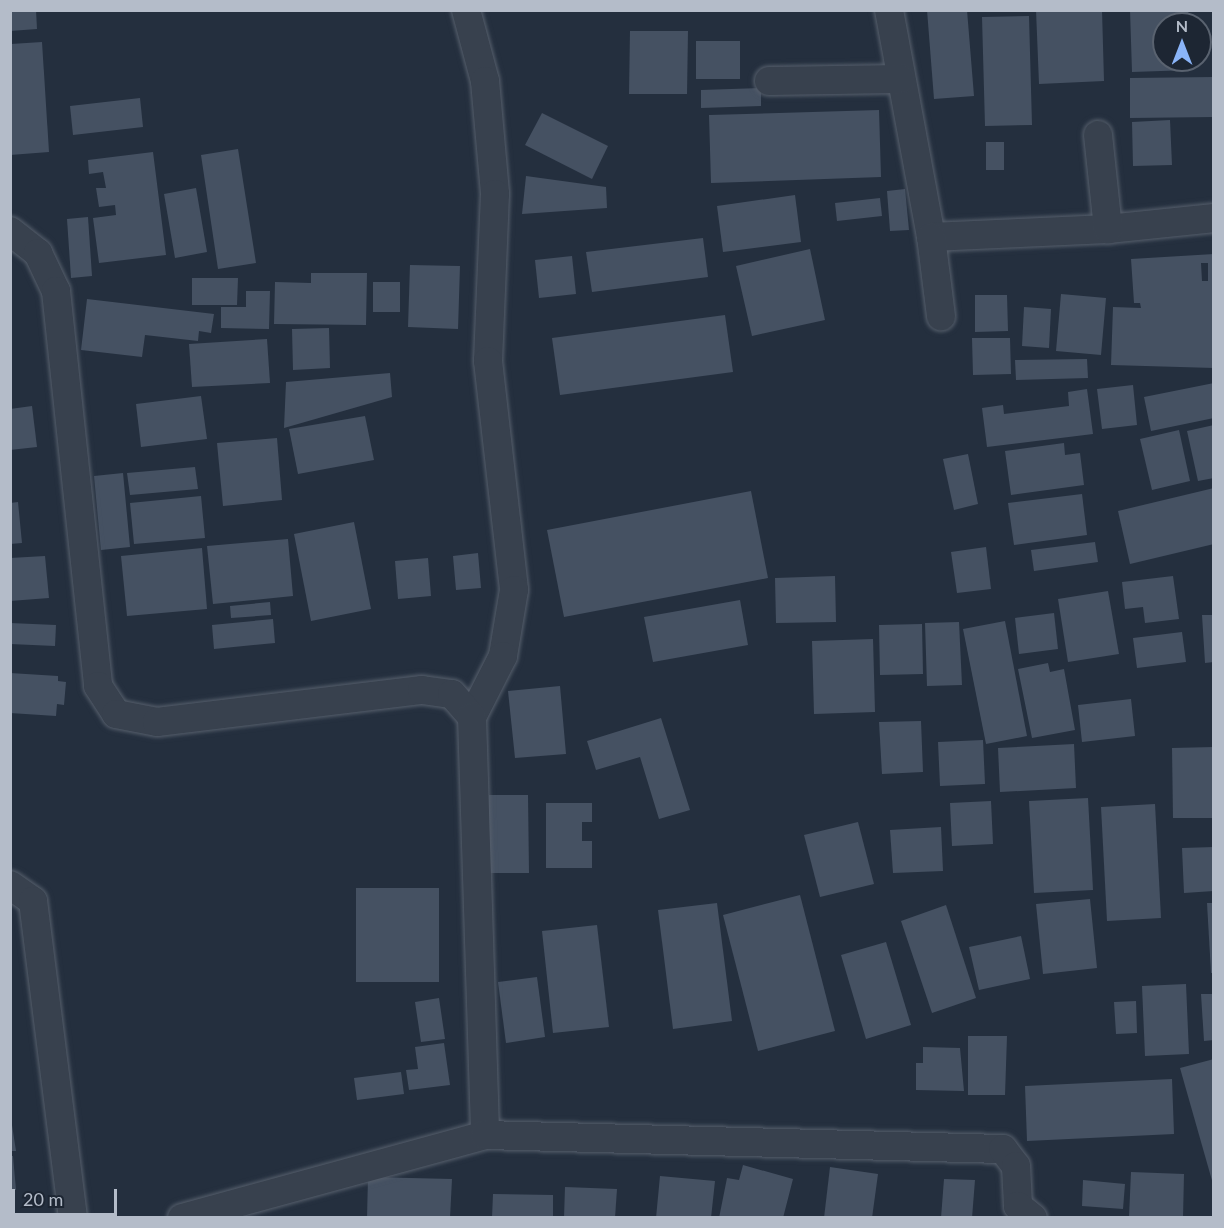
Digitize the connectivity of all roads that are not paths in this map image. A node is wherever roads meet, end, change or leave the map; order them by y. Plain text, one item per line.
1 (466, 10) edge
2 (889, 10) edge
3 (901, 78) junction
4 (769, 81) dead end
5 (1098, 135) dead end
6 (1214, 218) edge
7 (1108, 229) junction
8 (10, 231) edge
9 (931, 237) junction
10 (941, 316) dead end
11 (472, 717) junction
12 (10, 885) edge
13 (485, 1135) junction
14 (73, 1218) edge
15 (182, 1218) edge
16 (1033, 1218) edge

1 - 11 street
2 - 3 street
3 - 4 street
3 - 9 street
5 - 7 street
6 - 7 street
7 - 9 street
8 - 11 street
9 - 10 street
11 - 13 street
12 - 14 street
13 - 15 street
13 - 16 street

